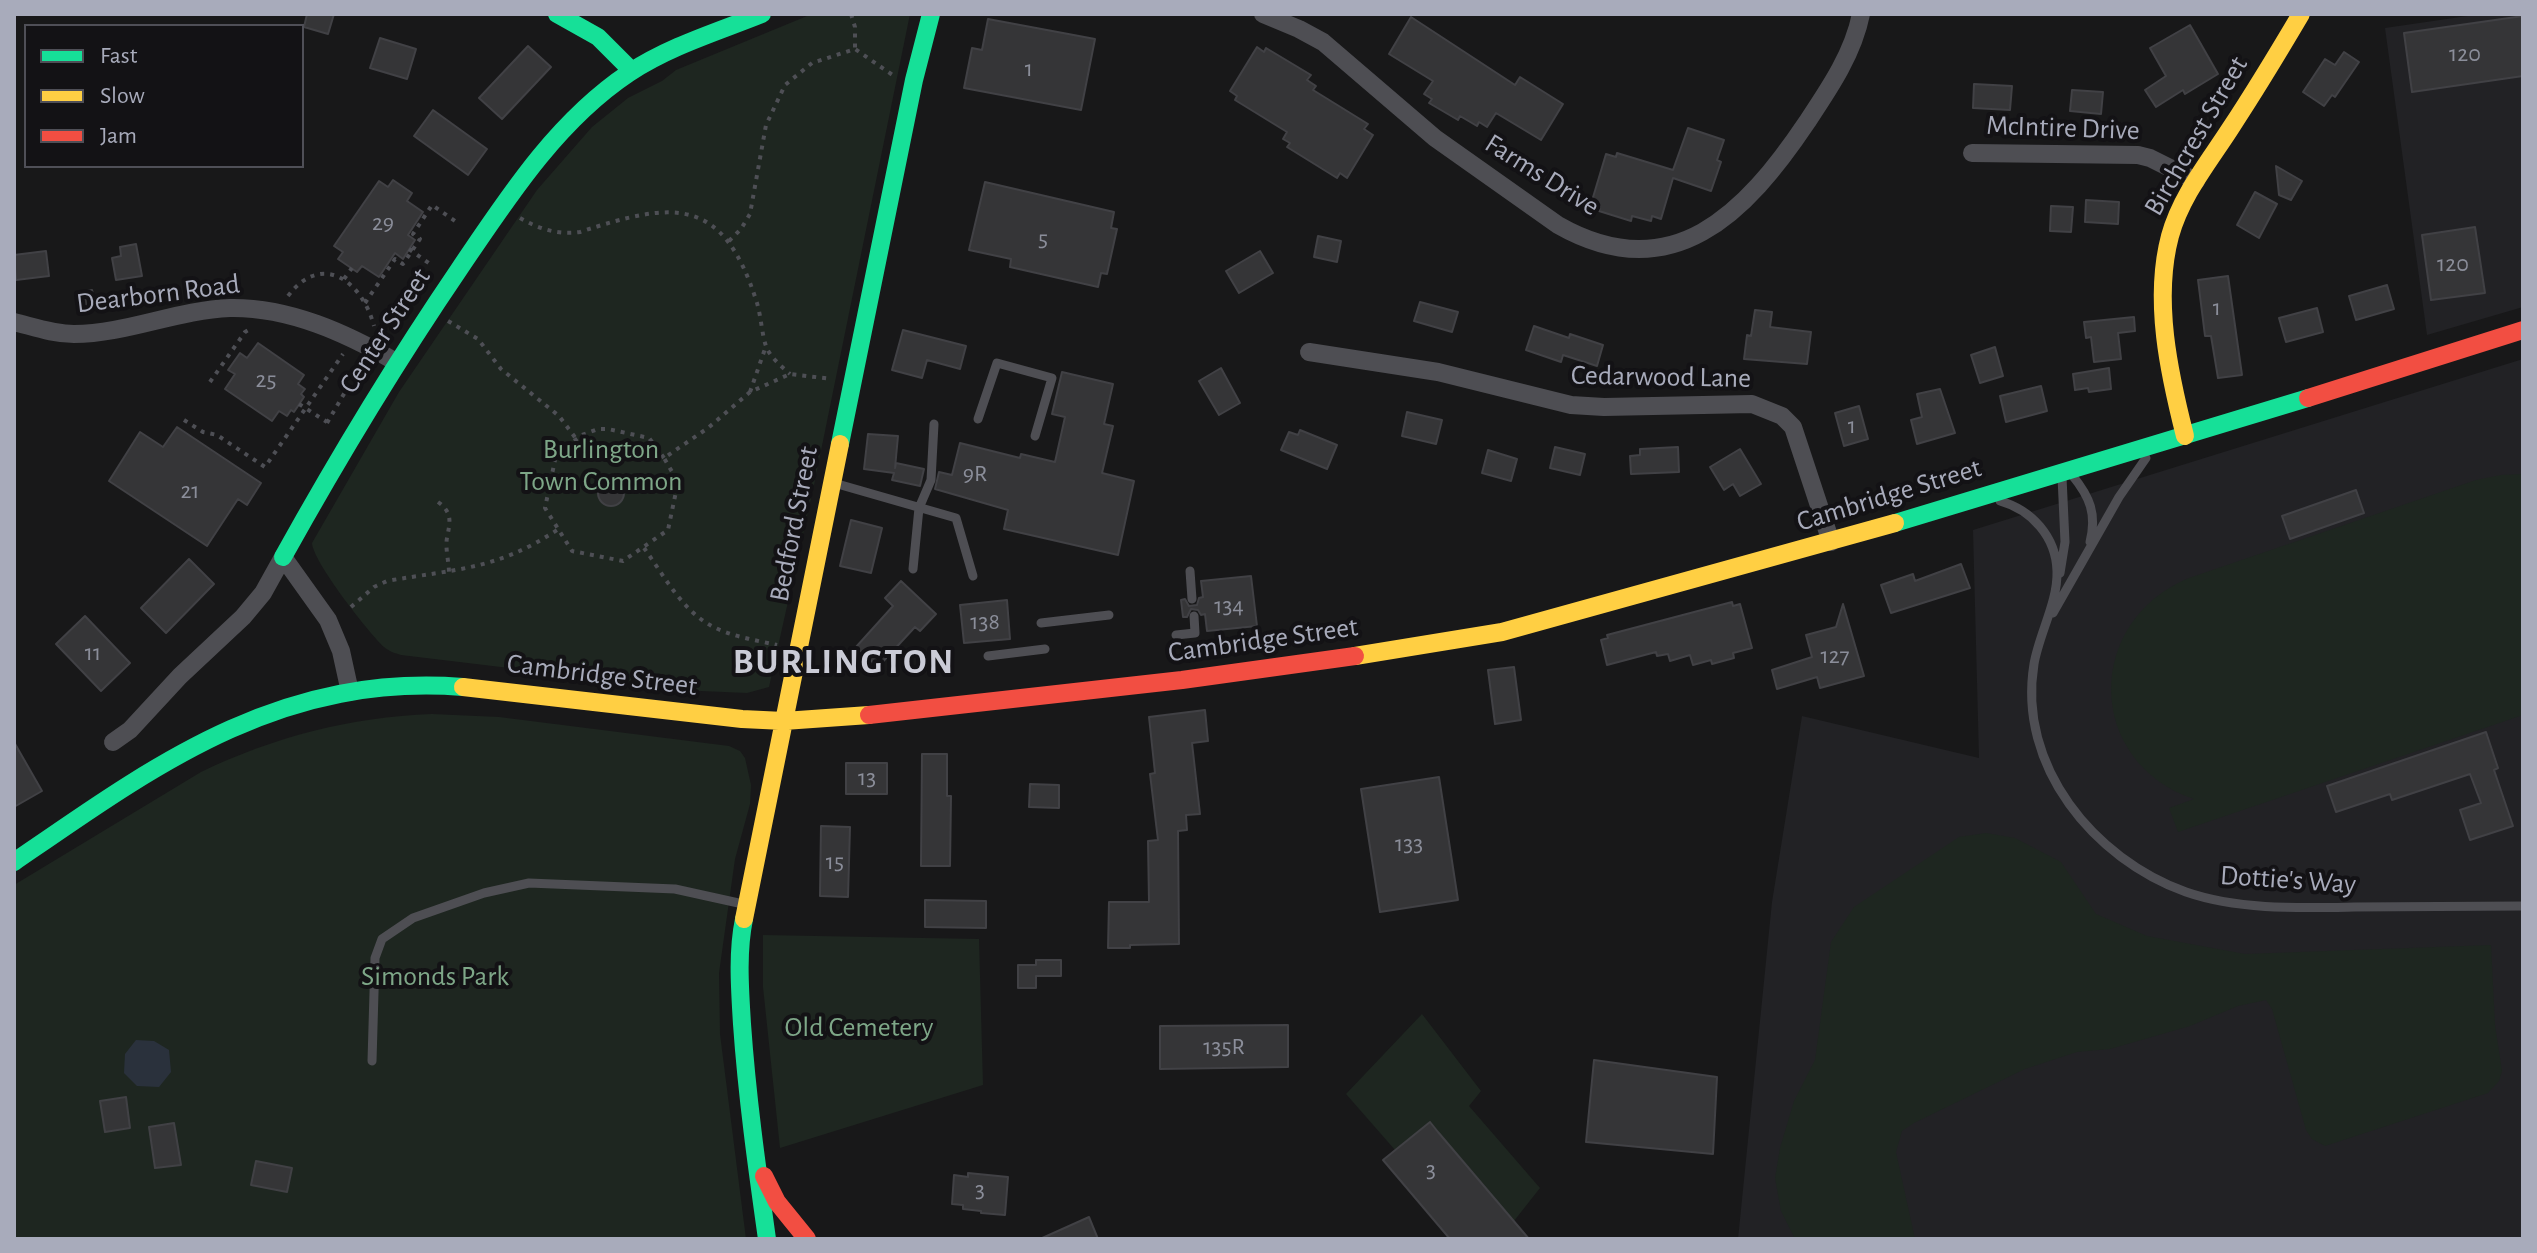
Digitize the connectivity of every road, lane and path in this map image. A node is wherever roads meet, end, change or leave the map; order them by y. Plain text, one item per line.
1 (557, 14) edge
2 (762, 14) edge
3 (851, 14) edge
4 (931, 14) edge
5 (1263, 14) edge
6 (1861, 14) edge
7 (2301, 14) edge
8 (855, 49) junction
9 (632, 71) junction
10 (896, 77) dead end
11 (1972, 153) dead end
12 (2196, 181) junction
13 (502, 205) junction
14 (458, 223) dead end
15 (729, 241) junction
16 (411, 250) junction
17 (430, 264) dead end
18 (352, 268) dead end
19 (344, 279) junction
20 (408, 296) dead end
21 (365, 303) junction
22 (431, 310) junction
23 (274, 311) junction
24 (14, 322) edge
25 (374, 326) dead end
26 (2523, 330) edge
27 (353, 339) junction
28 (766, 346) junction
29 (231, 352) junction
30 (1309, 352) dead end
31 (237, 356) dead end
32 (396, 362) junction
33 (790, 374) junction
34 (210, 382) dead end
35 (851, 383) junction
36 (750, 392) junction
37 (299, 404) dead end
38 (306, 409) junction
39 (978, 419) dead end
40 (184, 420) dead end
41 (934, 424) dead end
42 (1035, 436) dead end
43 (2185, 436) junction
44 (350, 437) junction
45 (577, 440) junction
46 (2163, 441) junction
47 (664, 458) junction
48 (2063, 472) junction
49 (831, 482) junction
50 (1982, 496) junction
51 (438, 502) dead end
52 (919, 508) junction
53 (557, 530) junction
54 (1831, 542) junction
55 (644, 548) junction
56 (2086, 556) junction
57 (283, 557) junction
58 (913, 569) dead end
59 (1190, 571) dead end
60 (449, 573) junction
61 (973, 576) dead end
62 (2057, 580) junction
63 (1192, 599) dead end
64 (351, 607) dead end
65 (1109, 615) dead end
66 (1194, 616) dead end
67 (1041, 623) dead end
68 (2042, 634) junction
69 (1176, 635) dead end
70 (798, 649) junction
71 (1045, 649) dead end
72 (988, 656) dead end
73 (350, 692) junction
74 (784, 721) junction
75 (113, 742) dead end
76 (14, 862) edge
77 (747, 905) junction
78 (2523, 906) edge
79 (372, 1061) dead end
80 (757, 1163) junction
81 (767, 1239) edge
82 (807, 1239) edge

1 - 9 main road
2 - 9 main road, Center Street
3 - 8 path
4 - 35 main road, Bedford Street
5 - 6 street, Farms Drive
7 - 12 main road, Birchcrest Street
8 - 10 path
8 - 15 path
9 - 13 main road, Center Street
11 - 12 street, McIntire Drive
12 - 43 main road, Birchcrest Street
13 - 15 path
13 - 22 main road, Center Street
14 - 16 path
15 - 28 path
16 - 17 path
16 - 21 path
18 - 19 path
19 - 21 path
19 - 23 path
20 - 22 path
21 - 25 path
22 - 32 main road, Center Street
22 - 45 path
23 - 24 street, Dearborn Road
23 - 27 street, Dearborn Road
23 - 29 path
26 - 43 main road, Cambridge Street
27 - 32 street, Dearborn Road
27 - 38 path
28 - 33 path
28 - 36 path
29 - 31 path
29 - 34 path
30 - 54 street, Cedarwood Lane
32 - 44 main road, Center Street
33 - 35 path
33 - 36 path
35 - 49 main road, Bedford Street
36 - 47 path
37 - 38 path
38 - 40 path
38 - 44 path
39 - 42 lane
41 - 52 lane
43 - 46 main road, Cambridge Street
44 - 57 main road, Center Street
45 - 47 path
45 - 53 path
46 - 48 main road, Cambridge Street
46 - 56 lane, Dottie's Way
47 - 55 path
48 - 50 main road, Cambridge Street
48 - 56 lane, Dottie's Way
48 - 62 lane, Dottie's Way
49 - 52 lane
49 - 70 main road, Bedford Street
50 - 54 main road, Cambridge Street
50 - 62 lane, Dottie's Way
51 - 60 path
52 - 58 lane
52 - 61 lane
53 - 55 path
53 - 60 path
54 - 74 main road, Cambridge Street
55 - 70 path
56 - 68 lane, Dottie's Way
57 - 73 street
57 - 75 street, Center Street
59 - 63 lane
60 - 64 path
62 - 68 lane, Dottie's Way
65 - 67 lane
66 - 69 lane
68 - 78 lane, Dottie's Way
70 - 74 main road, Bedford Street
71 - 72 lane
73 - 74 main road, Cambridge Street
73 - 76 main road, Cambridge Street
74 - 77 main road, Bedford Street
77 - 79 lane
77 - 80 main road, Bedford Street
80 - 81 main road, Bedford Street
80 - 82 main road

